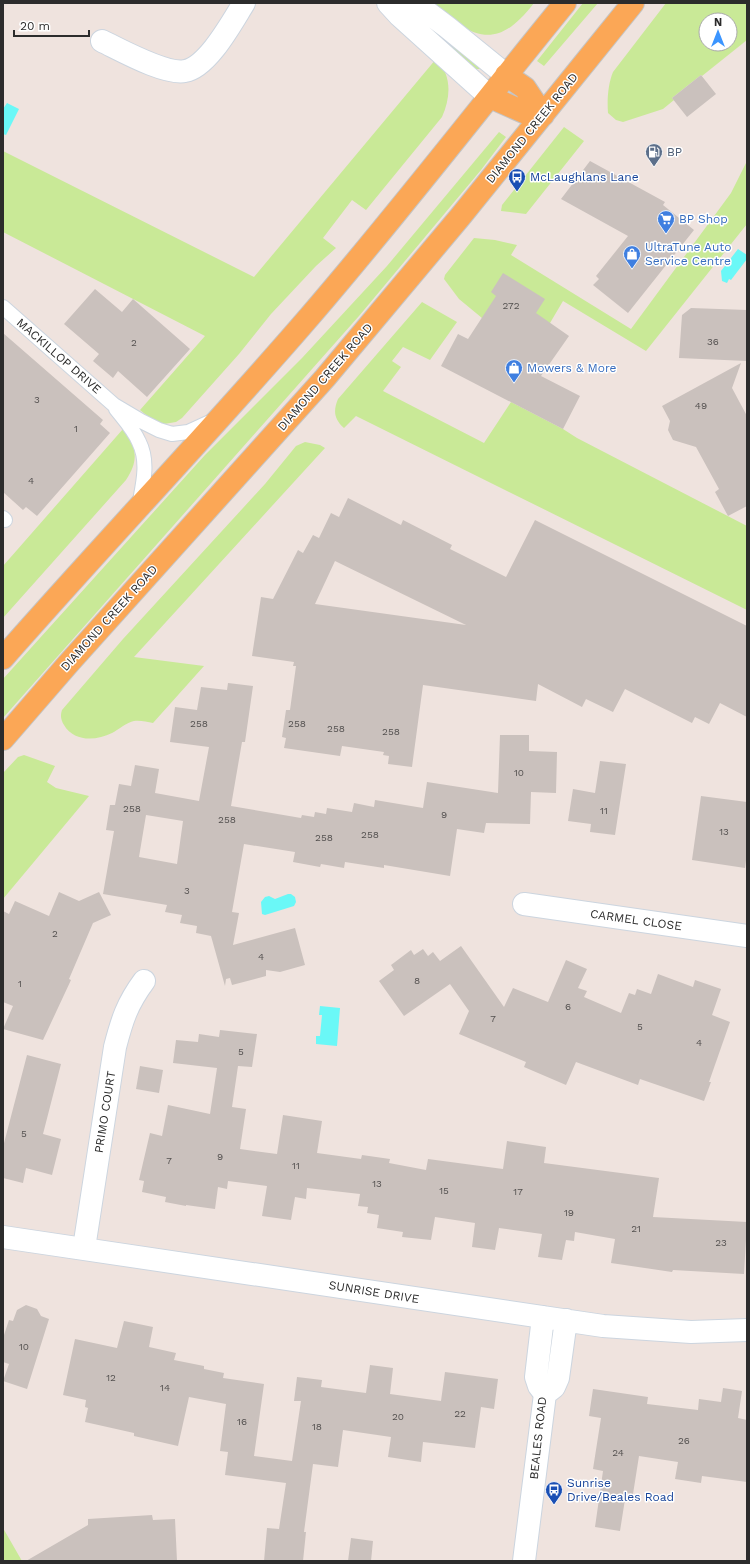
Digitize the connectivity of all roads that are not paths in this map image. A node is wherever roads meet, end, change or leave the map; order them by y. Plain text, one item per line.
1 (244, 3) edge
2 (388, 3) edge
3 (416, 3) edge
4 (565, 3) edge
5 (633, 3) edge
6 (102, 41) dead end
7 (506, 75) junction
8 (490, 97) junction
9 (543, 115) junction
10 (3, 307) edge
11 (114, 405) junction
12 (217, 419) junction
13 (139, 507) junction
14 (3, 658) edge
15 (3, 739) edge
16 (524, 904) dead end
17 (747, 936) edge
18 (144, 981) dead end
19 (3, 1237) edge
20 (84, 1248) junction
21 (543, 1317) junction
22 (566, 1320) junction
23 (747, 1330) edge
24 (545, 1394) junction
25 (524, 1561) edge

1 - 6 street
2 - 8 street
3 - 7 street
4 - 7 main road
5 - 9 main road, DIAMOND CREEK ROAD
7 - 8 main road
7 - 9 main road
8 - 9 main road
8 - 12 main road
9 - 15 main road, DIAMOND CREEK ROAD
10 - 11 lane, MACKILLOP DRIVE
11 - 12 lane, MACKILLOP DRIVE
11 - 13 lane, MACKILLOP DRIVE
12 - 13 main road
13 - 14 main road
16 - 17 street, CARMEL CLOSE
18 - 20 street, PRIMO COURT
19 - 20 street, SUNRISE DRIVE
20 - 21 street, SUNRISE DRIVE
21 - 22 street, SUNRISE DRIVE
21 - 24 street, BEALES ROAD
22 - 23 street, SUNRISE DRIVE
22 - 24 street
24 - 25 street, BEALES ROAD

